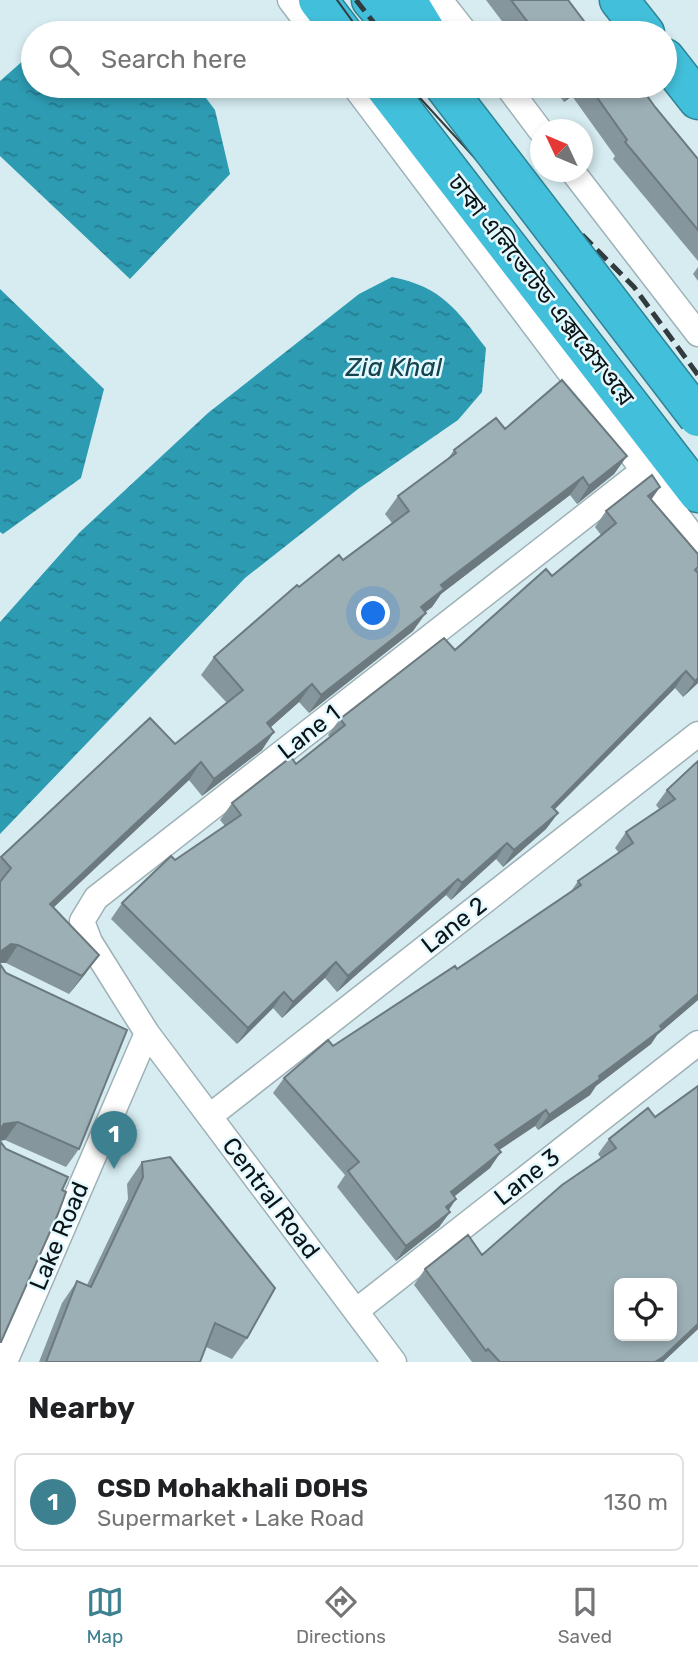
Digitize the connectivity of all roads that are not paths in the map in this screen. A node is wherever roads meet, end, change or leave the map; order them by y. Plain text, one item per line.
1 (290, 0) edge
2 (318, 0) edge
3 (371, 0) edge
4 (407, 0) edge
5 (440, 0) edge
6 (619, 0) edge
7 (306, 21) edge
8 (334, 21) edge
9 (389, 21) edge
10 (420, 21) edge
11 (457, 21) edge
12 (636, 21) edge
13 (677, 73) edge
14 (363, 98) edge
15 (393, 98) edge
16 (516, 98) edge
17 (698, 100) edge
18 (463, 101) edge
19 (532, 119) edge
20 (581, 182) edge
21 (698, 334) edge
22 (698, 417) edge
23 (645, 469) junction
24 (698, 494) edge
25 (698, 542) edge
26 (698, 734) edge
27 (118, 1034) edge
28 (144, 1039) junction
29 (698, 1042) edge
30 (210, 1116) junction
31 (57, 1179) edge
32 (79, 1189) junction
33 (356, 1311) junction
34 (5, 1362) edge
35 (394, 1362) edge

1 - 7 street
2 - 8 highway
3 - 9 highway
4 - 10 highway
5 - 11 street
6 - 12 highway
13 - 17 highway
14 - 23 street
15 - 24 highway, ঢাকা এলিভেটেড এক্সপ্রেসওয়ে
16 - 19 street
18 - 22 highway, ঢাকা এলিভেটেড এক্সপ্রেসওয়ে, bridge
20 - 21 street
23 - 25 street
23 - 28 street, Lane 1
26 - 30 street, Lane 2
27 - 28 street
28 - 30 street, Central Road
28 - 32 street, Lake Road
29 - 33 street, Lane 3
30 - 33 street, Central Road
31 - 32 street
32 - 34 street, Lake Road
33 - 35 street, Central Road

